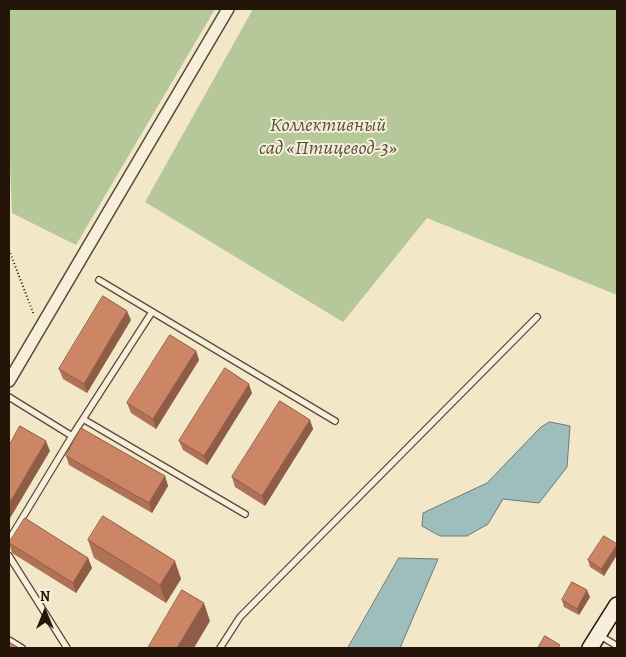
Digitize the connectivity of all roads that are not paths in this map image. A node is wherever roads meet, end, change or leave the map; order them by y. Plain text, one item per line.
1 (228, 9) edge
2 (100, 280) dead end
3 (152, 312) junction
4 (537, 317) dead end
5 (9, 381) edge
6 (9, 397) edge
7 (83, 419) junction
8 (335, 421) dead end
9 (72, 436) junction
10 (245, 514) dead end
11 (9, 540) edge
12 (9, 556) edge
13 (617, 605) edge
14 (599, 635) junction
15 (9, 640) edge
16 (617, 646) edge
17 (22, 648) edge
18 (67, 648) edge
19 (220, 648) edge
20 (590, 648) edge

1 - 5 street
2 - 3 lane
3 - 7 lane
3 - 8 lane
4 - 19 lane
6 - 9 lane
7 - 9 lane
7 - 10 lane
9 - 11 lane
12 - 18 lane
13 - 14 street
14 - 16 lane
14 - 20 street
15 - 17 lane

